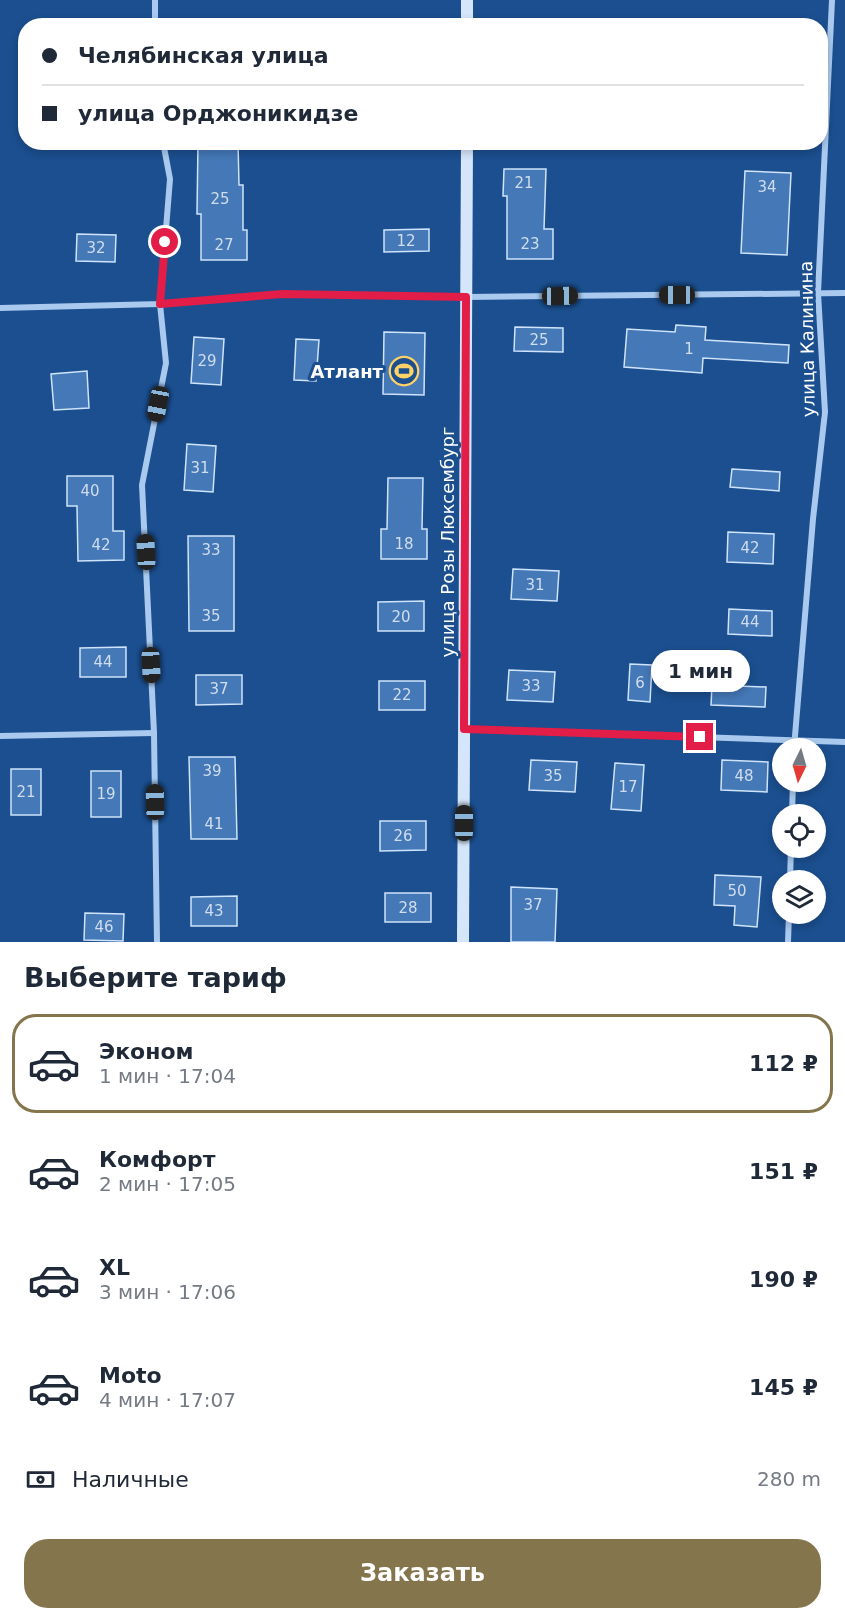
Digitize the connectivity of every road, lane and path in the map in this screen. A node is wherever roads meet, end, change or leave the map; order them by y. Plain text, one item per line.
1 (155, 0) edge
2 (467, 0) edge
3 (832, 0) edge
4 (155, 18) edge
5 (467, 18) edge
6 (828, 84) edge
7 (165, 150) edge
8 (466, 150) edge
9 (825, 150) edge
10 (818, 293) junction
11 (845, 293) edge
12 (466, 297) junction
13 (160, 304) junction
14 (0, 308) edge
15 (464, 729) junction
16 (154, 733) junction
17 (0, 736) edge
18 (795, 738) edge
19 (772, 739) edge
20 (826, 741) edge
21 (845, 742) edge
22 (789, 924) edge
23 (158, 942) edge
24 (464, 942) edge
25 (788, 942) edge

1 - 4 street
2 - 5 street
3 - 6 street, улица Калинина
7 - 13 street
8 - 12 street, улица Розы Люксембург
9 - 10 street, улица Калинина
10 - 11 street
10 - 12 street
10 - 18 street, улица Калинина
12 - 13 street
12 - 15 street, улица Розы Люксембург
13 - 14 street
13 - 16 street
15 - 19 street
15 - 24 street, улица Розы Люксембург
16 - 17 street
16 - 23 street
20 - 21 street
22 - 25 street

